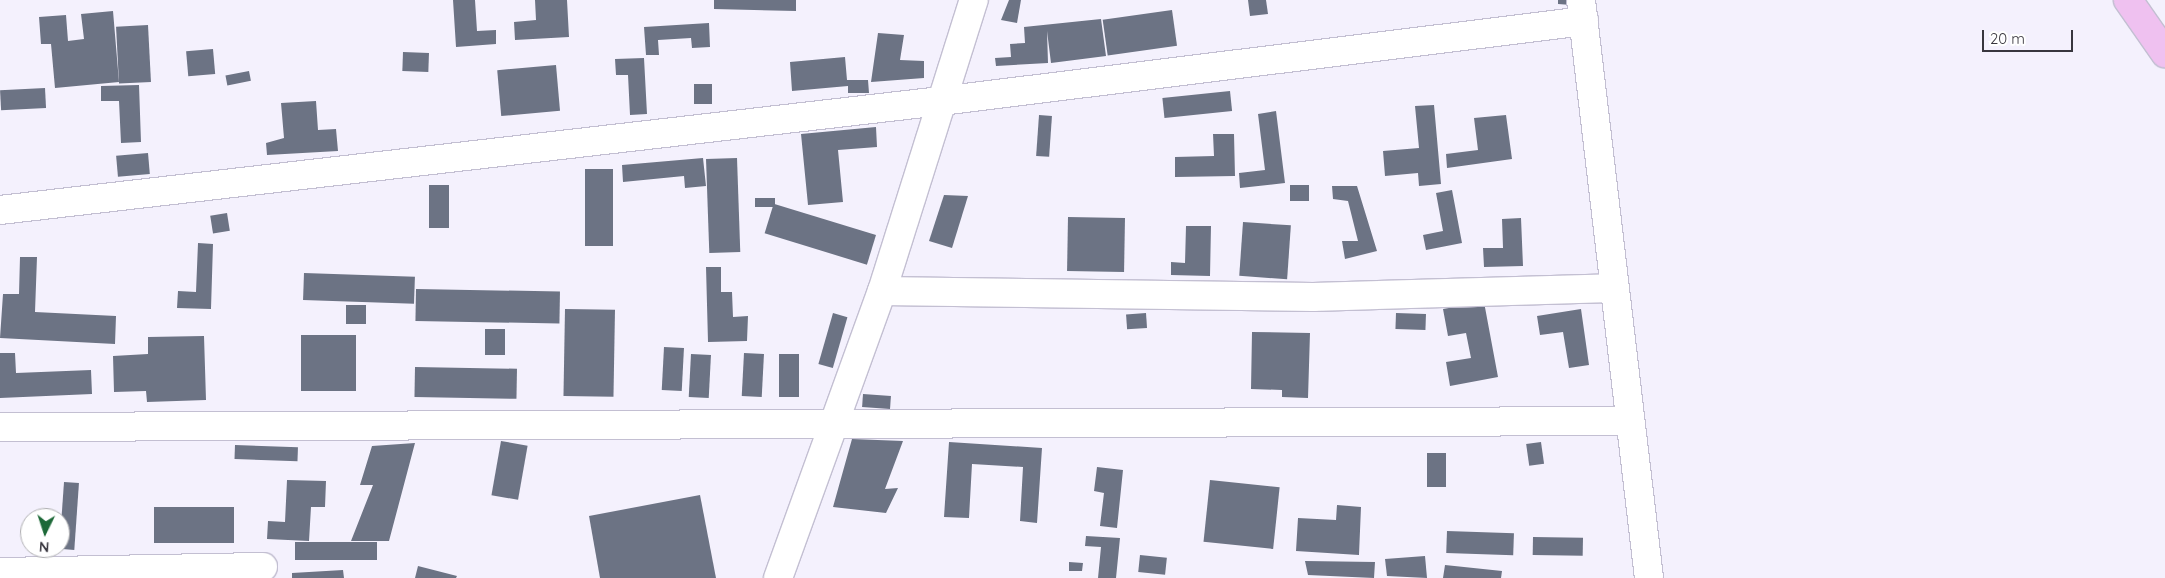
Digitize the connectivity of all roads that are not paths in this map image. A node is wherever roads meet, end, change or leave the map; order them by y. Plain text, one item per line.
1 (974, 0) edge
2 (2128, 0) edge
3 (1583, 10) edge
4 (2165, 53) edge
5 (941, 101) junction
6 (0, 210) edge
7 (1612, 288) junction
8 (882, 291) junction
9 (1629, 422) junction
10 (836, 423) junction
11 (0, 427) edge
12 (263, 567) dead end
13 (0, 572) edge
14 (778, 578) edge
15 (1649, 578) edge

1 - 5 street
2 - 4 main road
3 - 5 street
3 - 7 street
5 - 6 street
5 - 8 street
7 - 8 street
7 - 9 street
8 - 10 street
9 - 10 street
9 - 15 street
10 - 11 street
10 - 14 street
12 - 13 street

